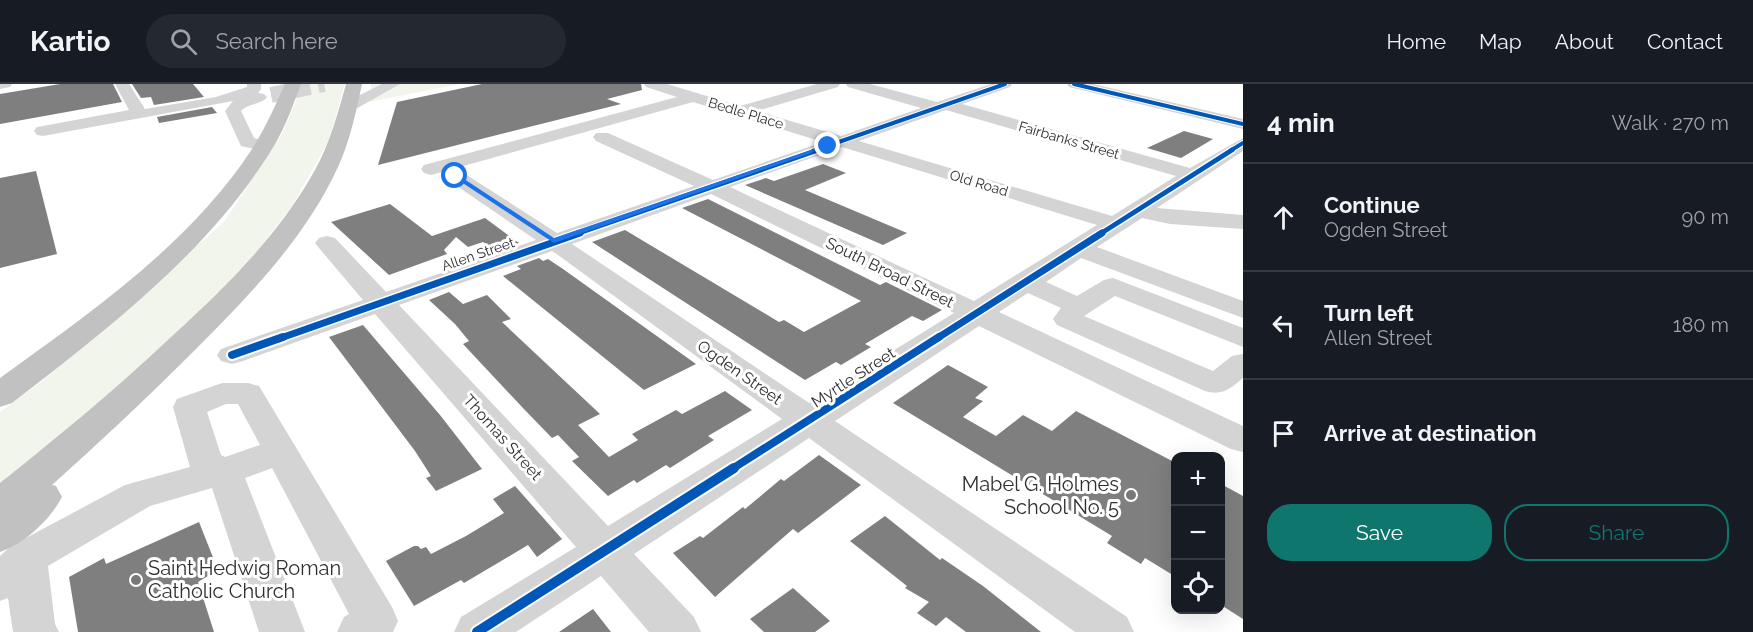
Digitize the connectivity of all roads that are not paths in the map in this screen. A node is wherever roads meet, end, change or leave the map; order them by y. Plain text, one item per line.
1 (5, 84) edge
2 (122, 84) edge
3 (254, 84) tunnel mouth
4 (293, 84) edge
5 (393, 84) edge
6 (654, 84) edge
7 (833, 84) edge
8 (853, 84) edge
9 (1005, 84) edge
10 (1074, 84) edge
11 (0, 85) edge
12 (271, 95) tunnel mouth
13 (351, 96) edge
14 (693, 97) junction
15 (943, 106) junction
16 (739, 111) junction
17 (138, 113) junction
18 (1243, 124) edge
19 (43, 131) dead end
20 (602, 137) dead end
21 (841, 142) junction
22 (1243, 143) edge
23 (264, 146) junction
24 (431, 169) dead end
25 (1193, 175) junction
26 (455, 176) dead end
27 (710, 186) junction
28 (1128, 217) junction
29 (1243, 222) edge
30 (554, 241) junction
31 (327, 243) dead end
32 (1079, 249) junction
33 (1025, 282) junction
34 (232, 294) junction
35 (380, 302) junction
36 (1078, 306) junction
37 (1243, 310) edge
38 (977, 313) junction
39 (86, 328) junction
40 (1243, 338) edge
41 (232, 355) dead end
42 (1243, 363) edge
43 (0, 381) edge
44 (0, 396) edge
45 (810, 421) junction
46 (1243, 440) edge
47 (281, 451) junction
48 (224, 471) junction
49 (0, 506) edge
50 (604, 551) junction
51 (9, 558) edge
52 (36, 632) edge
53 (282, 632) edge
54 (360, 632) edge
55 (477, 632) edge
56 (678, 632) edge
57 (1112, 632) edge

1 - 11 street
2 - 17 street
3 - 17 street
4 - 23 highway
5 - 13 street
6 - 14 street, Bedle Place
7 - 16 street
8 - 15 street, Fairbanks Street
9 - 15 street, Allen Street
10 - 18 street
12 - 23 street
13 - 34 highway
14 - 16 street, Bedle Place
14 - 24 street
15 - 21 street, Allen Street
15 - 25 street, Fairbanks Street
16 - 21 street, Bedle Place
17 - 19 street
20 - 27 street, South Broad Street
21 - 27 street, Allen Street
21 - 28 street, Old Road
22 - 25 street, Myrtle Street
23 - 39 highway
25 - 28 street, Myrtle Street
26 - 30 street, Ogden Street
27 - 30 street, Allen Street
27 - 38 street, South Broad Street
28 - 29 street, Old Road
28 - 32 street, Myrtle Street
30 - 35 street, Allen Street
30 - 45 street, Ogden Street
31 - 35 street, Thomas Street
32 - 33 street, Myrtle Street
32 - 37 street
33 - 36 street
33 - 38 street, Myrtle Street
34 - 49 highway
34 - 51 highway
35 - 41 street, Allen Street
35 - 50 street, Thomas Street
36 - 40 street
36 - 42 street
38 - 45 street, Myrtle Street
38 - 46 street, South Broad Street
39 - 43 highway
39 - 44 highway
45 - 50 street, Myrtle Street
45 - 57 street, Ogden Street
47 - 48 street
47 - 48 street
47 - 54 street
48 - 51 street
48 - 53 street
50 - 55 street, Myrtle Street
50 - 56 street, Thomas Street
51 - 52 street

